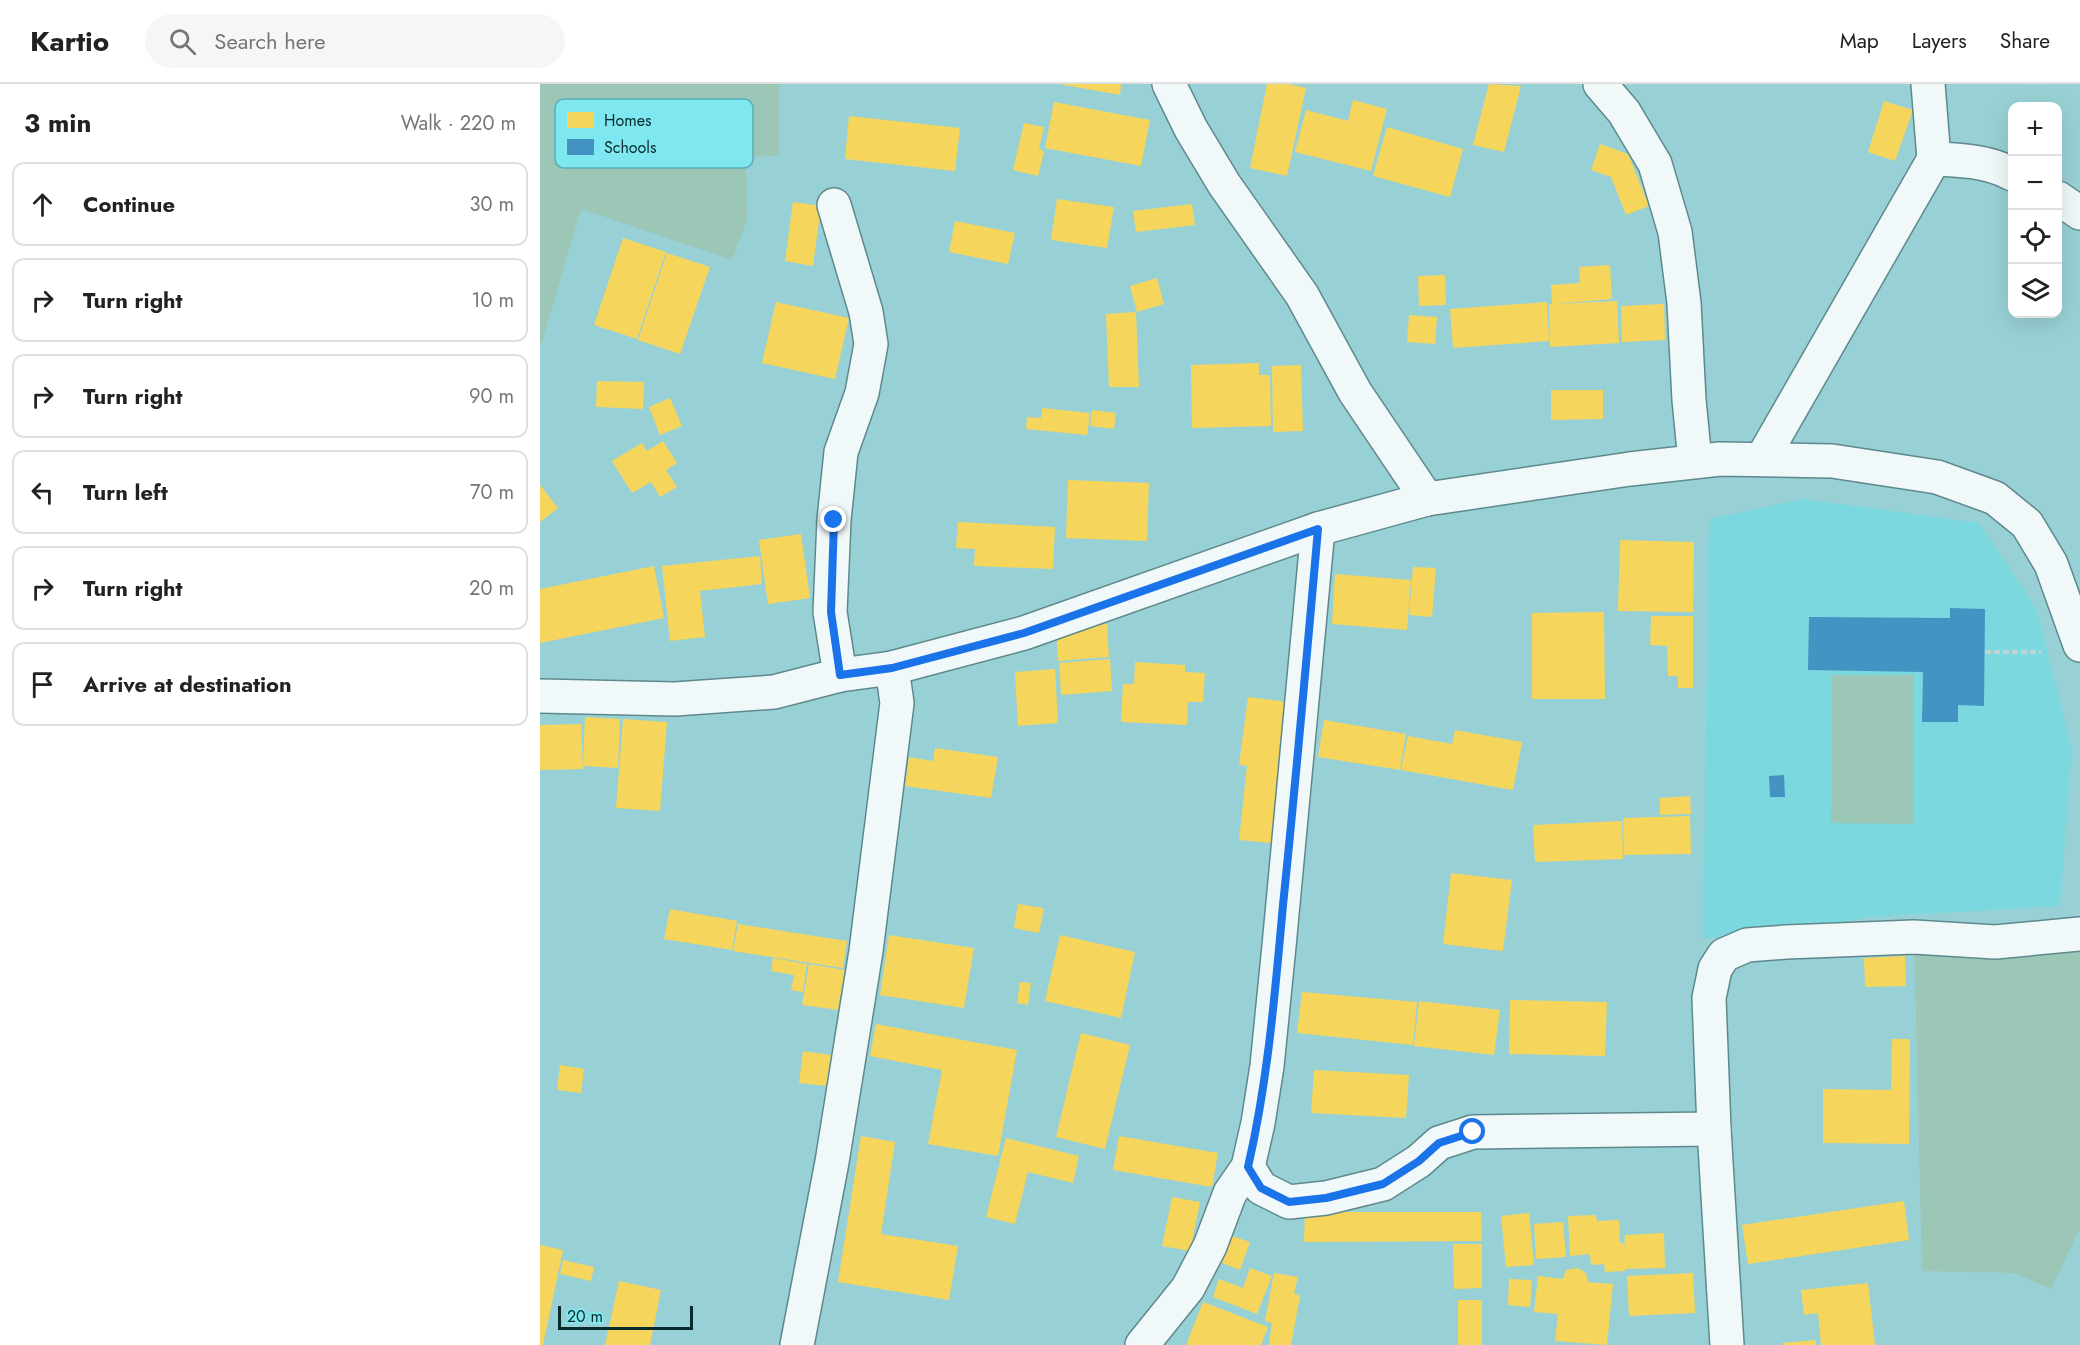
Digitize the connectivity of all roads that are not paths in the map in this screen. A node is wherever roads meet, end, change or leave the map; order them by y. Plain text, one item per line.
1 (1169, 84) edge
2 (1600, 84) edge
3 (1928, 84) edge
4 (1934, 159) junction
5 (2008, 172) edge
6 (2062, 201) edge
7 (834, 205) dead end
8 (2080, 213) edge
9 (1762, 459) junction
10 (1695, 461) junction
11 (1427, 500) junction
12 (1318, 529) junction
13 (2080, 645) edge
14 (892, 668) junction
15 (840, 675) junction
16 (540, 696) edge
17 (2080, 934) edge
18 (1714, 1129) junction
19 (1248, 1167) junction
20 (797, 1345) edge
21 (1142, 1345) edge
22 (1728, 1345) edge

1 - 11 street
2 - 10 street
3 - 4 street
4 - 5 street
4 - 9 street
6 - 8 street
7 - 15 street
9 - 10 street
9 - 13 street
10 - 11 street
11 - 12 street
12 - 14 street
12 - 19 street
14 - 15 street
14 - 20 street
15 - 16 street
17 - 18 street
18 - 19 street
18 - 22 street
19 - 21 street

